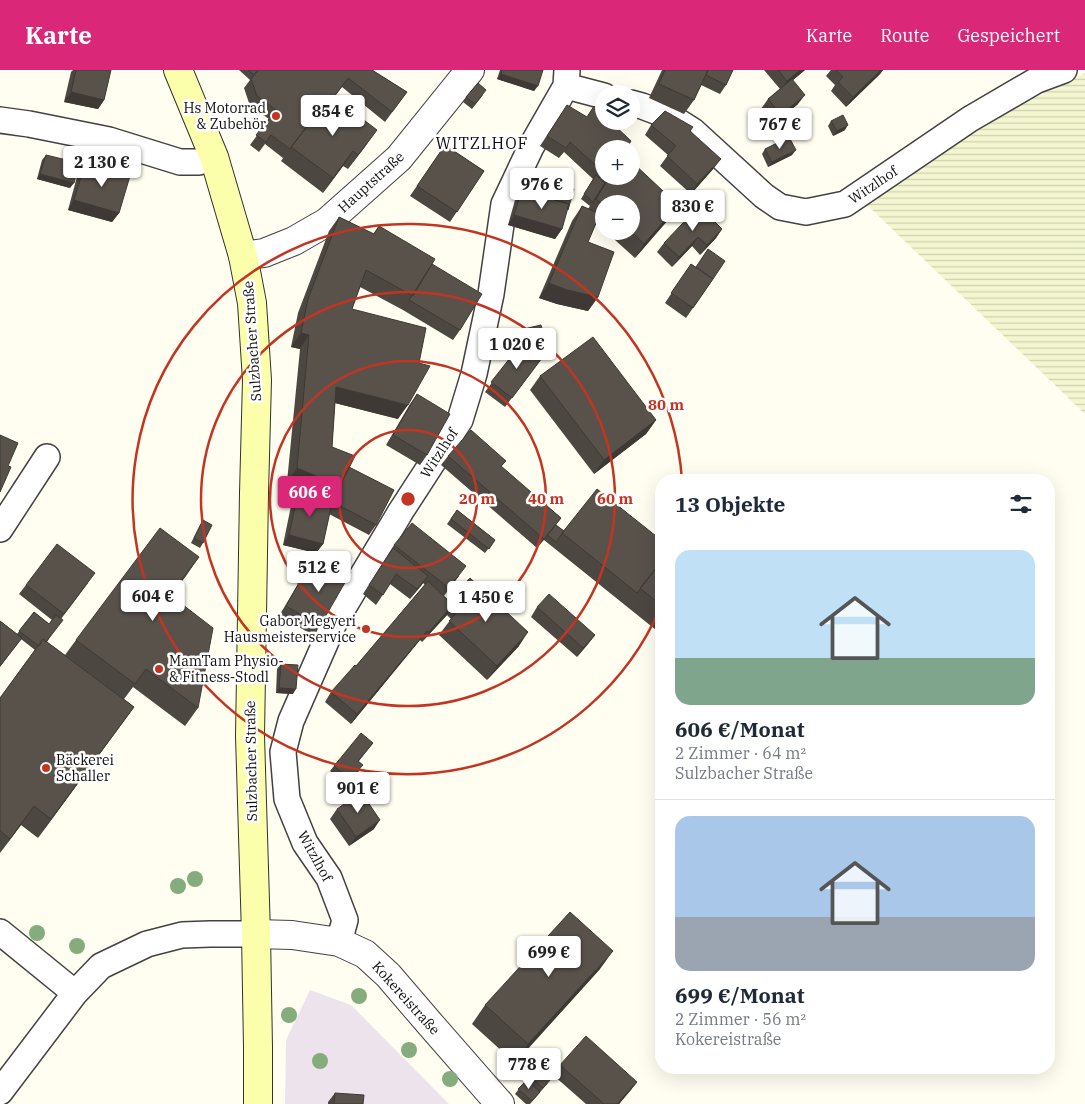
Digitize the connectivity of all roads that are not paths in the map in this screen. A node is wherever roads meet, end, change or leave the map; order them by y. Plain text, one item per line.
1 (178, 70) edge
2 (470, 70) edge
3 (1064, 70) edge
4 (567, 78) edge
5 (595, 92) edge
6 (640, 105) edge
7 (0, 120) edge
8 (214, 157) junction
9 (243, 256) junction
10 (47, 457) dead end
11 (0, 529) edge
12 (0, 932) edge
13 (256, 934) junction
14 (339, 942) junction
15 (76, 993) junction
16 (0, 1092) edge
17 (258, 1104) edge
18 (500, 1104) edge

1 - 8 main road, Sulzbacher Straße
2 - 9 street, Hauptstraße
3 - 6 street, Witzlhof
4 - 5 street, Witzlhof
4 - 14 street, Witzlhof
7 - 8 street
8 - 9 main road, Sulzbacher Straße
9 - 13 main road, Sulzbacher Straße
10 - 11 street
12 - 15 street
13 - 14 street, Kokereistraße
13 - 15 street
13 - 17 main road, Sulzbacher Straße
14 - 18 street, Kokereistraße
15 - 16 street

